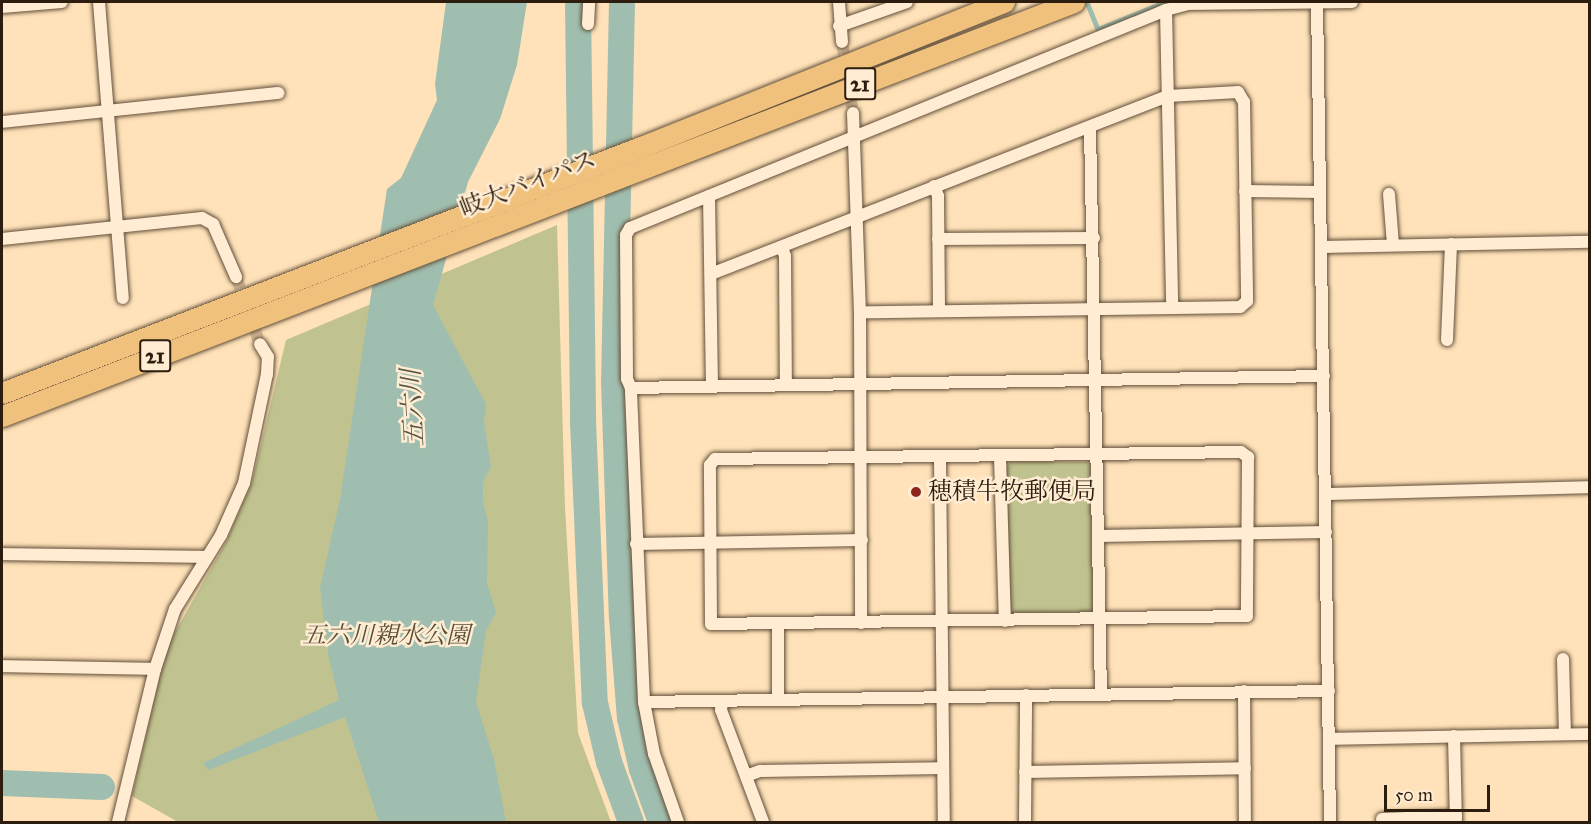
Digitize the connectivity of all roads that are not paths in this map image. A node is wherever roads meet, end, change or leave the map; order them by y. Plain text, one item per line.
1 (62, 2) edge
2 (99, 2) edge
3 (589, 2) edge
4 (839, 2) edge
5 (907, 2) edge
6 (1004, 2) edge
7 (1074, 2) edge
8 (1317, 2) edge
9 (1352, 2) edge
10 (2, 7) edge
11 (1167, 10) junction
12 (588, 24) dead end
13 (839, 26) junction
14 (842, 42) tunnel mouth
15 (278, 93) dead end
16 (1168, 96) junction
17 (108, 112) junction
18 (853, 113) tunnel mouth
19 (2, 122) edge
20 (1090, 127) junction
21 (856, 136) junction
22 (644, 157) junction
23 (934, 186) junction
24 (1245, 191) junction
25 (1320, 192) junction
26 (1389, 194) dead end
27 (708, 196) junction
28 (858, 216) junction
29 (117, 229) junction
30 (1094, 238) junction
31 (2, 239) edge
32 (938, 239) junction
33 (1590, 242) edge
34 (1451, 244) junction
35 (1393, 245) junction
36 (782, 247) junction
37 (1321, 247) junction
38 (711, 274) junction
39 (236, 277) tunnel mouth
40 (306, 286) junction
41 (123, 297) dead end
42 (1173, 307) junction
43 (1096, 308) junction
44 (939, 311) junction
45 (860, 312) junction
46 (1447, 340) dead end
47 (260, 344) tunnel mouth
48 (1324, 376) junction
49 (1097, 380) junction
50 (860, 384) junction
51 (786, 385) junction
52 (712, 386) junction
53 (631, 388) junction
54 (2, 393) edge
55 (2, 416) edge
56 (1098, 455) junction
57 (1000, 457) junction
58 (940, 458) junction
59 (860, 459) junction
60 (1590, 487) edge
61 (1325, 494) junction
62 (1326, 532) junction
63 (1250, 534) junction
64 (1099, 536) junction
65 (862, 540) junction
66 (711, 543) junction
67 (636, 544) junction
68 (2, 554) edge
69 (207, 558) junction
70 (1100, 619) junction
71 (1005, 621) junction
72 (942, 622) junction
73 (861, 623) junction
74 (778, 624) junction
75 (1563, 659) dead end
76 (2, 666) edge
77 (155, 669) junction
78 (1244, 691) junction
79 (1329, 691) junction
80 (1101, 693) junction
81 (1026, 695) junction
82 (943, 697) junction
83 (778, 700) junction
84 (722, 701) junction
85 (644, 702) junction
86 (1590, 734) edge
87 (1565, 735) junction
88 (1454, 736) junction
89 (1329, 739) junction
90 (943, 768) junction
91 (1245, 768) junction
92 (1025, 772) junction
93 (746, 776) junction
94 (1382, 819) dead end
95 (1456, 819) edge
96 (118, 822) edge
97 (678, 822) edge
98 (764, 822) edge
99 (944, 822) edge
100 (1025, 822) edge
101 (1245, 822) edge
102 (1330, 822) edge

1 - 10 street
2 - 17 street
3 - 12 street
4 - 13 street
5 - 13 street
6 - 22 highway, 岐大バイパス / 21
7 - 22 highway, 岐大バイパス / 21
8 - 9 street
8 - 11 street
8 - 25 street
11 - 16 street
11 - 21 street
13 - 14 street
15 - 17 street
16 - 20 street
16 - 24 street
16 - 42 street
17 - 19 street
17 - 29 street
18 - 21 street
20 - 23 street
20 - 30 street
21 - 27 street
21 - 28 street
22 - 40 highway, 岐大バイパス / 21
23 - 28 street
23 - 32 street
24 - 25 street
24 - 42 street
25 - 37 street
26 - 35 street
27 - 38 street
27 - 53 street
28 - 36 street
28 - 45 street
29 - 31 street
29 - 39 street
29 - 41 street
30 - 32 street
30 - 43 street
32 - 44 street
33 - 34 street
34 - 35 street
34 - 46 street
35 - 37 street
36 - 38 street
36 - 51 street
37 - 48 street
38 - 52 street
40 - 54 highway, 岐大バイパス / 21
40 - 55 highway, 岐大バイパス / 21
42 - 43 street
43 - 44 street
43 - 49 street
44 - 45 street
45 - 50 street
47 - 69 street
48 - 49 street
48 - 61 street
49 - 50 street
49 - 56 street
50 - 51 street
50 - 59 street
51 - 52 street
52 - 53 street
53 - 67 street
56 - 57 street
56 - 63 street
56 - 64 street
57 - 58 street
57 - 71 street
58 - 59 street
58 - 72 street
59 - 65 street
59 - 66 street
60 - 61 street
61 - 62 street
62 - 63 street
62 - 79 street
63 - 64 street
63 - 70 street
64 - 70 street
65 - 66 street
65 - 73 street
66 - 67 street
66 - 74 street
67 - 85 street
68 - 69 street
69 - 77 street
70 - 71 street
70 - 80 street
71 - 72 street
72 - 73 street
72 - 82 street
73 - 74 street
74 - 83 street
75 - 87 street
76 - 77 street
77 - 96 street
78 - 79 street
78 - 80 street
78 - 91 street
79 - 89 street
80 - 81 street
81 - 82 street
81 - 92 street
82 - 83 street
82 - 90 street
83 - 84 street
84 - 85 street
84 - 93 street
85 - 97 street
86 - 87 street
87 - 88 street
88 - 89 street
88 - 95 street
89 - 102 street
90 - 93 street
90 - 99 street
91 - 92 street
91 - 101 street
92 - 100 street
93 - 98 street
94 - 95 street

